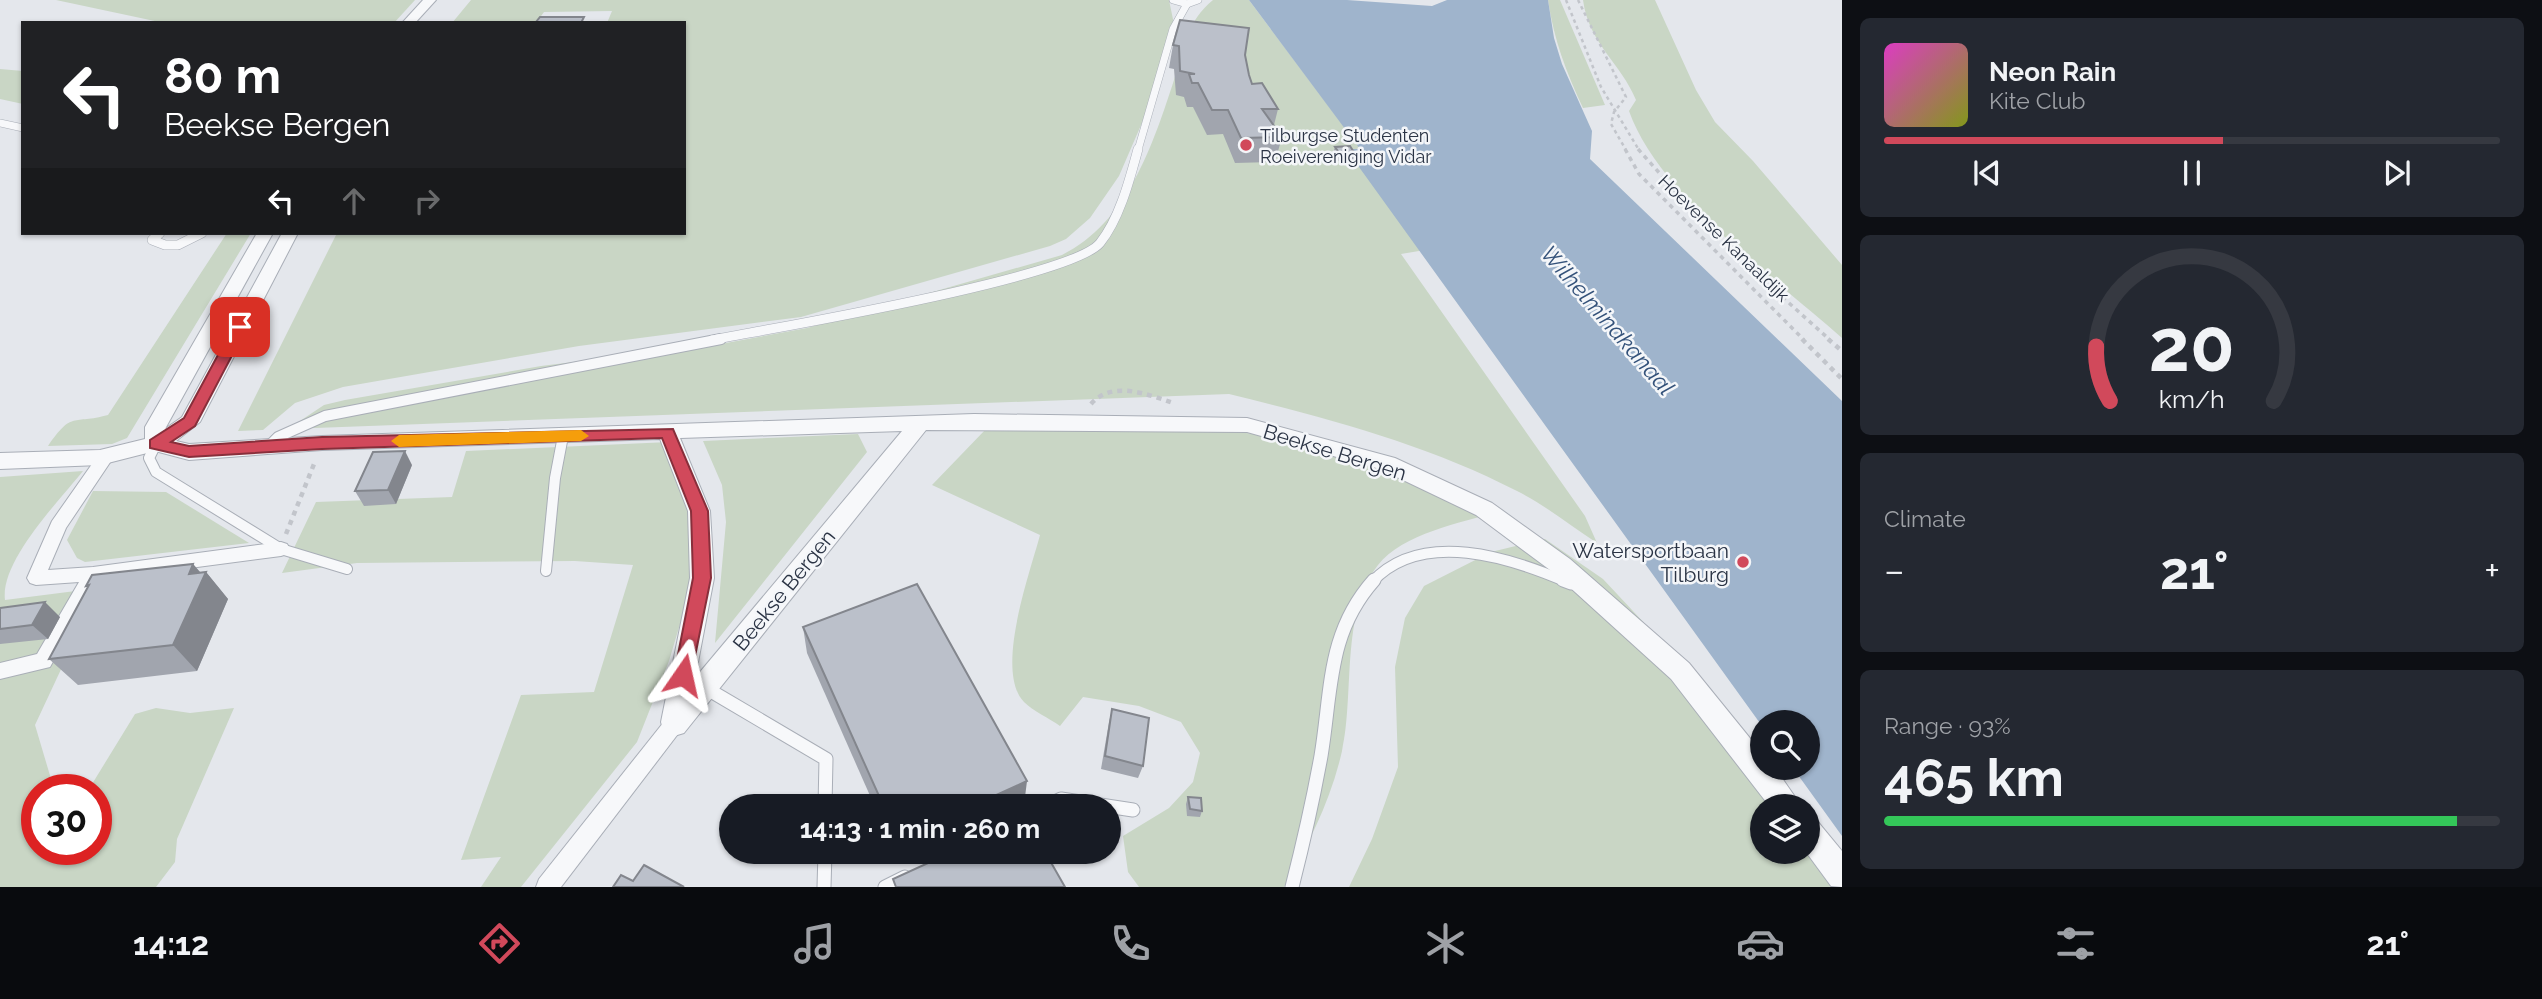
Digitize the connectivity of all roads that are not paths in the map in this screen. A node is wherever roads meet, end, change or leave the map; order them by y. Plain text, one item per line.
1 (430, 0) edge
2 (1173, 0) edge
3 (1198, 0) edge
4 (1187, 4) junction
5 (410, 21) edge
6 (0, 123) edge
7 (21, 128) edge
8 (158, 235) edge
9 (200, 235) edge
10 (264, 235) edge
11 (289, 235) edge
12 (920, 423) junction
13 (667, 433) junction
14 (564, 436) junction
15 (156, 444) junction
16 (269, 446) junction
17 (105, 457) junction
18 (0, 461) edge
19 (281, 549) junction
20 (347, 569) dead end
21 (546, 571) dead end
22 (93, 574) junction
23 (1590, 591) junction
24 (0, 671) edge
25 (704, 687) junction
26 (674, 724) junction
27 (825, 794) edge
28 (1778, 794) edge
29 (1121, 808) edge
30 (1133, 810) dead end
31 (1820, 847) edge
32 (825, 864) edge
33 (920, 870) edge
34 (1842, 875) edge
35 (547, 887) edge
36 (824, 887) edge
37 (885, 887) edge
38 (1292, 887) edge

1 - 5 street
2 - 4 lane
3 - 4 lane
4 - 16 lane
6 - 7 lane
8 - 9 lane
10 - 15 street
11 - 15 street
12 - 13 street, Beekse Bergen
12 - 23 street, Beekse Bergen
12 - 25 street, Beekse Bergen
13 - 14 street, Beekse Bergen
13 - 26 street, Beekse Bergen
14 - 16 street, Beekse Bergen
14 - 21 lane
15 - 16 street, Beekse Bergen
15 - 17 street
15 - 19 lane
17 - 18 street
17 - 22 street
19 - 20 lane
19 - 22 street
22 - 24 street
23 - 28 street, Beekse Bergen
23 - 38 lane
25 - 26 street, Beekse Bergen
25 - 27 lane
26 - 35 street, Beekse Bergen
29 - 30 lane
31 - 34 street
32 - 36 lane
33 - 37 lane

